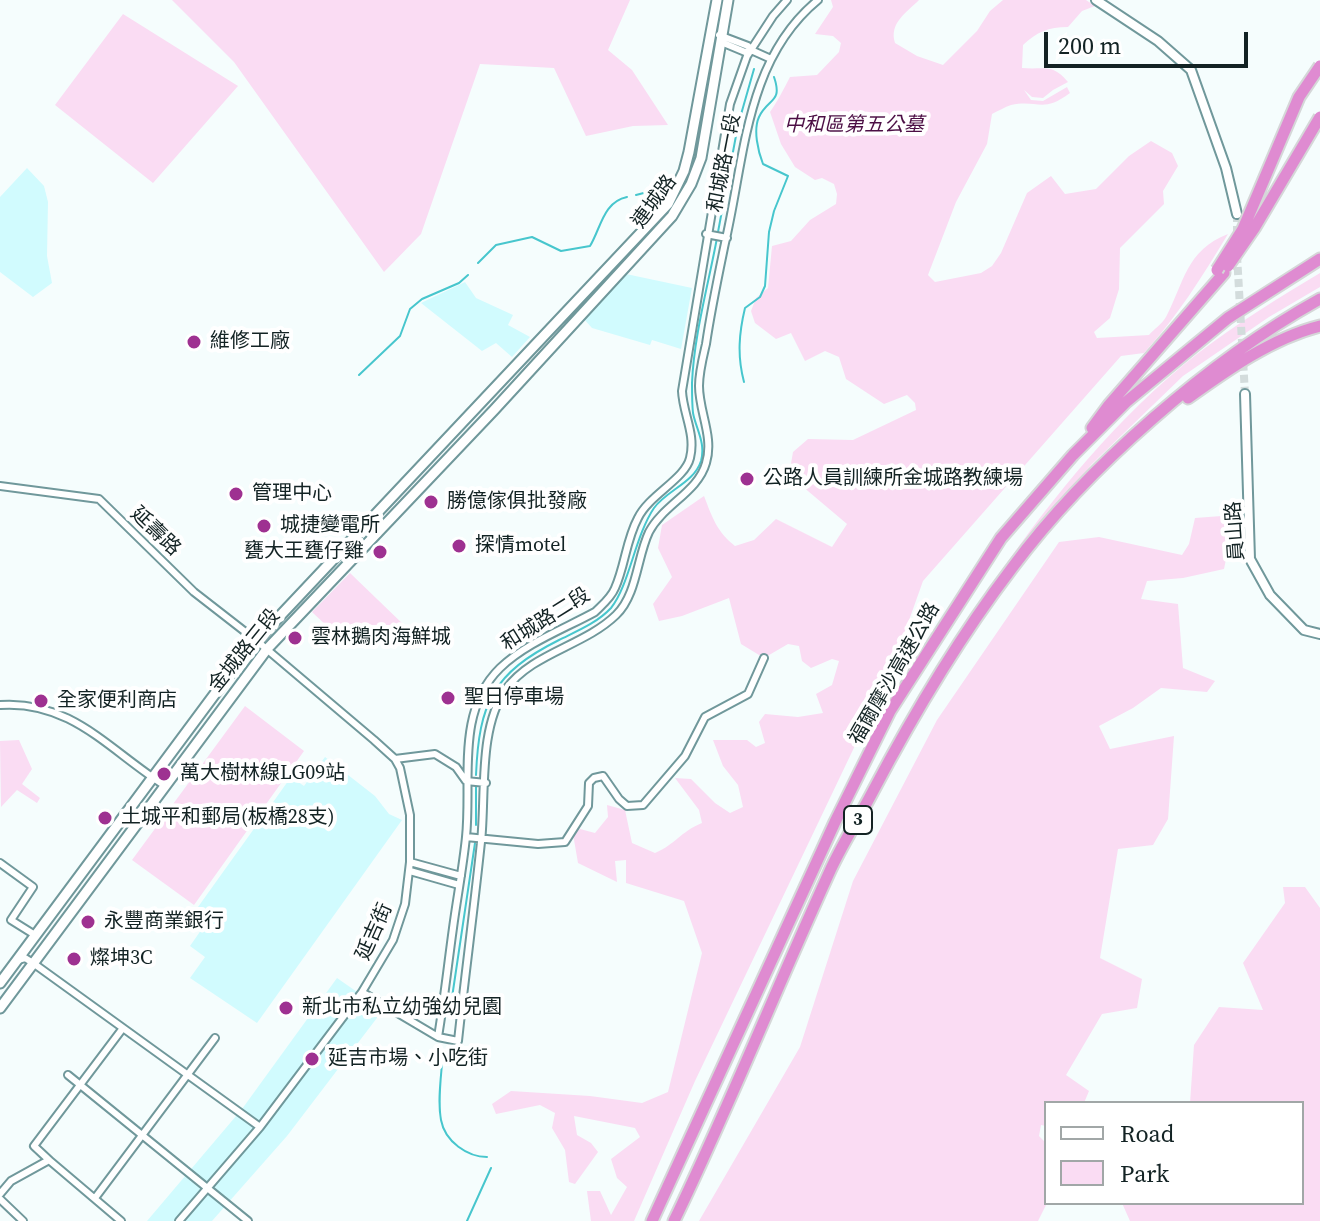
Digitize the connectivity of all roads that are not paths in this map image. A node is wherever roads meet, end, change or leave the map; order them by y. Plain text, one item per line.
1 (717, 0) edge
2 (728, 0) edge
3 (787, 0) edge
4 (818, 0) edge
5 (1096, 0) edge
6 (718, 38) junction
7 (751, 50) junction
8 (771, 59) junction
9 (1320, 66) edge
10 (1320, 117) edge
11 (1237, 214) tunnel mouth
12 (706, 234) junction
13 (727, 238) junction
14 (1320, 259) edge
15 (1220, 271) junction
16 (1320, 299) edge
17 (1320, 326) edge
18 (544, 336) joint
19 (553, 345) joint
20 (683, 384) junction
21 (699, 390) junction
22 (1245, 394) tunnel mouth
23 (1073, 455) junction
24 (1109, 460) junction
25 (690, 461) junction
26 (705, 467) junction
27 (0, 486) edge
28 (1320, 634) edge
29 (257, 641) junction
30 (267, 649) junction
31 (764, 658) dead end
32 (0, 705) edge
33 (469, 746) junction
34 (488, 747) junction
35 (395, 759) junction
36 (151, 777) junction
37 (466, 781) junction
38 (486, 783) junction
39 (164, 785) junction
40 (466, 837) junction
41 (482, 838) junction
42 (410, 862) junction
43 (0, 863) edge
44 (410, 871) junction
45 (461, 876) junction
46 (459, 885) junction
47 (35, 935) junction
48 (18, 960) junction
49 (33, 963) junction
50 (0, 983) edge
51 (362, 992) junction
52 (0, 1008) edge
53 (123, 1028) junction
54 (438, 1037) junction
55 (215, 1038) dead end
56 (187, 1074) junction
57 (68, 1075) dead end
58 (81, 1085) junction
59 (260, 1127) junction
60 (144, 1135) junction
61 (49, 1160) junction
62 (209, 1188) junction
63 (0, 1196) edge
64 (95, 1198) junction
65 (23, 1221) edge
66 (121, 1221) edge
67 (179, 1221) edge
68 (248, 1221) edge
69 (652, 1221) edge
70 (674, 1221) edge

1 - 6 main road, 連城路
2 - 6 main road, 連城路
3 - 7 street, 和城路一段
4 - 8 street, 和城路一段
5 - 11 street
6 - 7 street
6 - 18 main road, 連城路
6 - 19 main road, 連城路
7 - 8 street
7 - 12 street, 和城路一段
8 - 13 street, 和城路一段
9 - 15 highway, bridge
10 - 15 highway, bridge
12 - 13 street
12 - 20 street, 和城路一段
13 - 21 street, 和城路一段
14 - 23 highway, 福爾摩沙高速公路 / 3
15 - 23 highway
16 - 24 highway, 福爾摩沙高速公路 / 3
17 - 24 highway
18 - 29 main road, 金城路三段
19 - 30 main road, 金城路三段
20 - 21 street
20 - 25 street
21 - 26 street
22 - 28 street, 員山路
23 - 69 highway, 福爾摩沙高速公路 / 3
24 - 70 highway, 福爾摩沙高速公路 / 3
25 - 26 street
25 - 33 street, 和城路二段
26 - 34 street, 和城路二段
27 - 29 street, 延壽路
29 - 30 street, 延壽路
29 - 36 main road, 金城路三段
30 - 35 street
30 - 39 main road, 金城路三段
31 - 41 street
32 - 36 street
33 - 34 street
33 - 37 street, 和城路二段
34 - 38 street, 和城路二段
35 - 37 street
35 - 42 street, 延吉街
36 - 39 street
36 - 47 main road, 金城路三段
37 - 38 street
37 - 40 street, 和城路二段
38 - 41 street, 和城路二段
39 - 49 main road, 金城路三段
40 - 41 street
40 - 45 street, 和城路二段
41 - 54 street, 和城路二段
42 - 44 street, 延吉街
42 - 45 street
43 - 47 street
44 - 46 street
44 - 51 street, 延吉街
45 - 46 street, 和城路二段
46 - 54 street, 和城路二段
47 - 48 main road, 金城路三段
48 - 49 street
48 - 50 main road, 金城路三段
49 - 52 main road, 金城路三段
49 - 53 street
51 - 54 street
51 - 59 street, 延吉街
53 - 56 street
53 - 58 street
55 - 56 street
56 - 59 street
56 - 60 street
57 - 58 street
58 - 60 street
58 - 61 street
59 - 62 street, 延吉街
60 - 62 street
60 - 64 street
61 - 63 street
61 - 64 street
62 - 67 street, 延吉街
62 - 68 street
63 - 65 street
64 - 66 street

